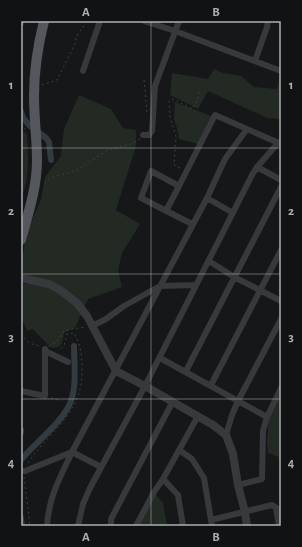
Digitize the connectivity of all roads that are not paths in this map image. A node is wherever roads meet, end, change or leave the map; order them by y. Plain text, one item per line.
1 (44, 21) edge
2 (100, 21) edge
3 (144, 21) edge
4 (179, 21) edge
5 (268, 21) edge
6 (175, 31) junction
7 (255, 61) junction
8 (83, 71) dead end
9 (281, 71) edge
10 (247, 129) junction
11 (143, 135) road end
12 (280, 143) edge
13 (257, 167) junction
14 (281, 180) edge
15 (179, 186) junction
16 (281, 187) edge
17 (207, 198) junction
18 (166, 211) junction
19 (233, 213) junction
20 (192, 224) junction
21 (21, 240) edge
22 (281, 250) edge
23 (209, 261) junction
24 (234, 277) junction
25 (21, 278) edge
26 (195, 285) junction
27 (160, 286) junction
28 (261, 290) junction
29 (281, 300) edge
30 (281, 319) edge
31 (92, 326) junction
32 (160, 358) junction
33 (68, 362) dead end
34 (116, 371) junction
35 (186, 371) junction
36 (211, 385) junction
37 (146, 386) junction
38 (281, 388) edge
39 (21, 391) edge
40 (238, 401) junction
41 (172, 403) junction
42 (198, 416) junction
43 (267, 417) junction
44 (226, 436) junction
45 (179, 450) junction
46 (72, 452) junction
47 (101, 467) junction
48 (24, 471) edge
49 (163, 480) junction
50 (238, 486) junction
51 (279, 509) edge
52 (245, 512) junction
53 (211, 523) edge
54 (47, 526) edge
55 (78, 526) edge
56 (110, 526) edge
57 (136, 526) edge
58 (183, 526) edge
59 (247, 526) edge
60 (279, 526) edge

1 - 21 main road
2 - 8 street
3 - 6 street
4 - 6 street
5 - 7 street
6 - 7 street
6 - 11 street
7 - 9 street
10 - 12 street
10 - 15 street
10 - 17 street
12 - 13 street
13 - 14 street
13 - 19 street
15 - 18 street
15 - 18 street
16 - 24 street
17 - 19 street
17 - 20 street
18 - 20 street
19 - 23 street
20 - 27 street
22 - 28 street
23 - 24 street
23 - 26 street
24 - 28 street
24 - 35 street
25 - 31 street
26 - 27 street
26 - 32 street
27 - 31 street
27 - 34 street
28 - 29 street
28 - 36 street
30 - 40 street
31 - 34 street
32 - 35 street
32 - 37 street
33 - 39 street
34 - 37 street
34 - 46 street
35 - 36 street
36 - 40 street
37 - 41 street
37 - 47 street
38 - 43 street
40 - 43 street
40 - 44 street
41 - 42 street
41 - 56 street
42 - 44 street
42 - 45 street
43 - 50 street
44 - 50 street
45 - 49 street
45 - 53 street
46 - 47 street
46 - 48 street
46 - 54 street
47 - 55 street
49 - 57 street
49 - 58 street
50 - 52 street
51 - 52 street
51 - 60 street
52 - 53 street
52 - 59 street

